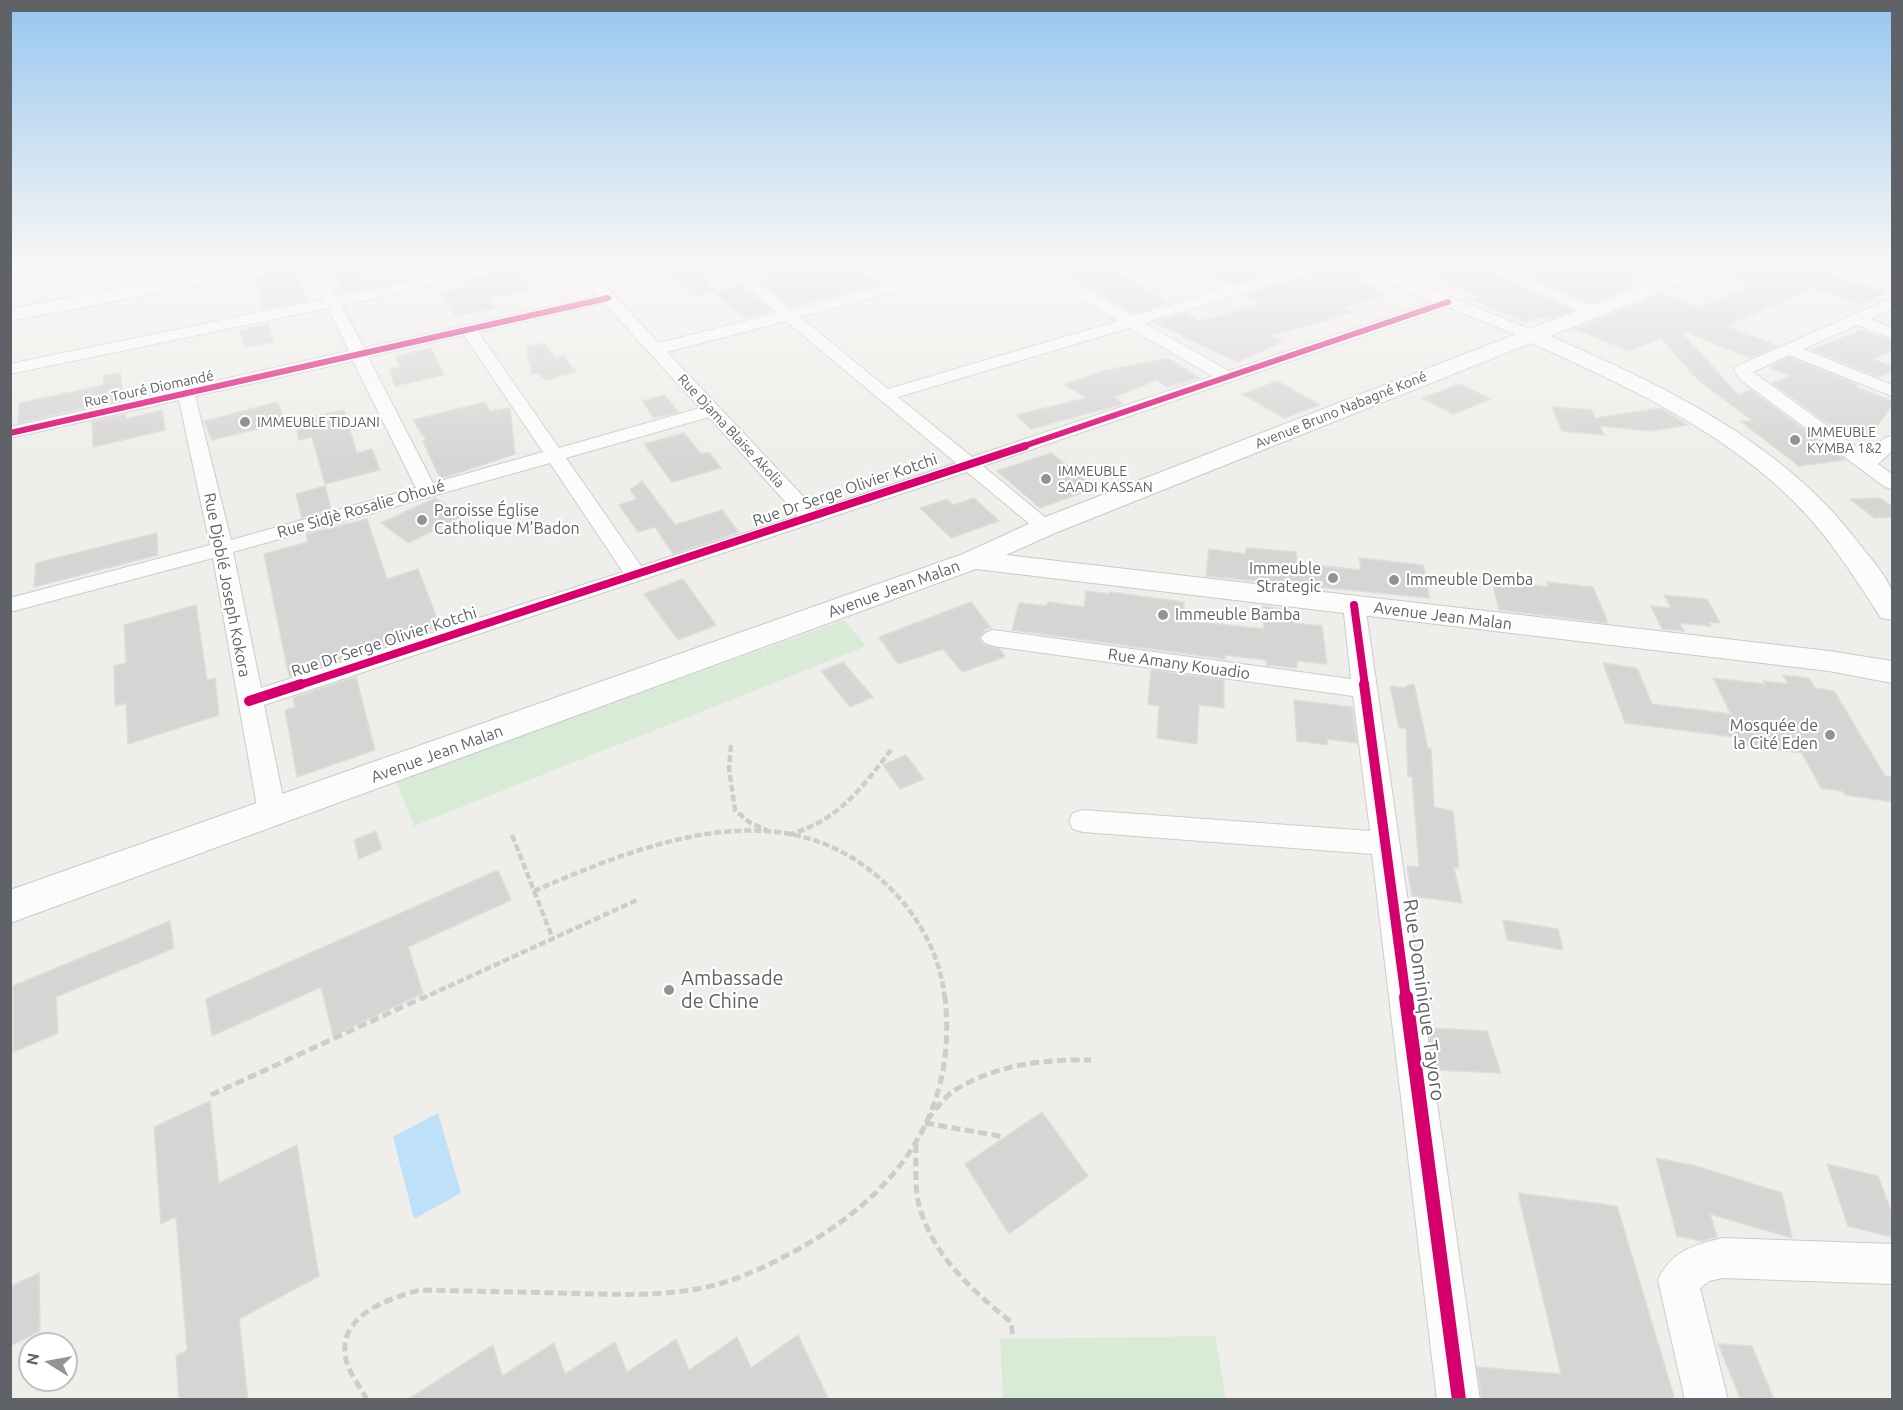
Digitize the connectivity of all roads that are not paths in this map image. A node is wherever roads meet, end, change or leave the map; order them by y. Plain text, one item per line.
1 (469, 330) edge
2 (196, 331) edge
3 (345, 331) edge
4 (465, 331) edge
5 (640, 331) edge
6 (727, 331) edge
7 (807, 331) edge
8 (1101, 331) edge
9 (1146, 331) edge
10 (1363, 331) edge
11 (1520, 331) edge
12 (1541, 331) edge
13 (1831, 331) edge
14 (1531, 335) junction
15 (657, 349) junction
16 (1790, 350) junction
17 (357, 355) junction
18 (10, 369) edge
19 (1227, 377) junction
20 (1893, 391) edge
21 (186, 394) junction
22 (886, 395) junction
23 (711, 411) junction
24 (10, 433) edge
25 (1890, 448) edge
26 (555, 455) junction
27 (969, 463) junction
28 (1866, 464) junction
29 (1893, 483) edge
30 (427, 491) junction
31 (812, 518) junction
32 (1045, 527) junction
33 (222, 549) junction
34 (973, 560) junction
35 (636, 576) junction
36 (10, 605) edge
37 (1354, 605) junction
38 (1893, 611) edge
39 (993, 638) dead end
40 (1893, 672) edge
41 (1365, 689) junction
42 (249, 701) junction
43 (272, 812) junction
44 (1083, 821) dead end
45 (1385, 844) junction
46 (10, 907) edge
47 (1893, 1264) edge
48 (1459, 1400) edge
49 (1707, 1400) edge

1 - 26 street
2 - 18 street
3 - 17 street
4 - 17 street, Rue Touré Diomandé
5 - 15 street, Rue Djama Blaise Akolia
6 - 15 street
7 - 22 street
8 - 22 street
9 - 19 street
10 - 19 street, Rue Dr Serge Olivier Kotchi
11 - 14 street
12 - 14 main road, Avenue Bruno Nabagné Koné
13 - 16 street
14 - 32 main road, Avenue Bruno Nabagné Koné
14 - 38 main road
15 - 23 street, Rue Djama Blaise Akolia
16 - 20 street
16 - 28 street
17 - 21 street, Rue Touré Diomandé
17 - 30 street
19 - 27 street, Rue Dr Serge Olivier Kotchi
21 - 24 street, Rue Touré Diomandé
21 - 33 street, Rue Djoblé Joseph Kokora
22 - 27 street
23 - 26 street, Rue Sidjè Rosalie Ohoué
23 - 31 street, Rue Djama Blaise Akolia
25 - 28 street
26 - 30 street, Rue Sidjè Rosalie Ohoué
26 - 35 street
27 - 31 street, Rue Dr Serge Olivier Kotchi
27 - 32 street
28 - 29 street
30 - 33 street, Rue Sidjè Rosalie Ohoué
31 - 35 street, Rue Dr Serge Olivier Kotchi
32 - 34 main road, Avenue Bruno Nabagné Koné
33 - 36 street, Rue Sidjè Rosalie Ohoué
33 - 42 street, Rue Djoblé Joseph Kokora
34 - 37 main road, Avenue Jean Malan
34 - 43 main road, Avenue Jean Malan
35 - 42 street, Rue Dr Serge Olivier Kotchi
37 - 40 main road, Avenue Jean Malan
37 - 41 street, Rue Dominique Tayoro
39 - 41 street, Rue Amany Kouadio
41 - 45 street, Rue Dominique Tayoro
42 - 43 street, Rue Djoblé Joseph Kokora
43 - 46 main road, Avenue Jean Malan
44 - 45 street
45 - 48 street, Rue Dominique Tayoro
47 - 49 street

